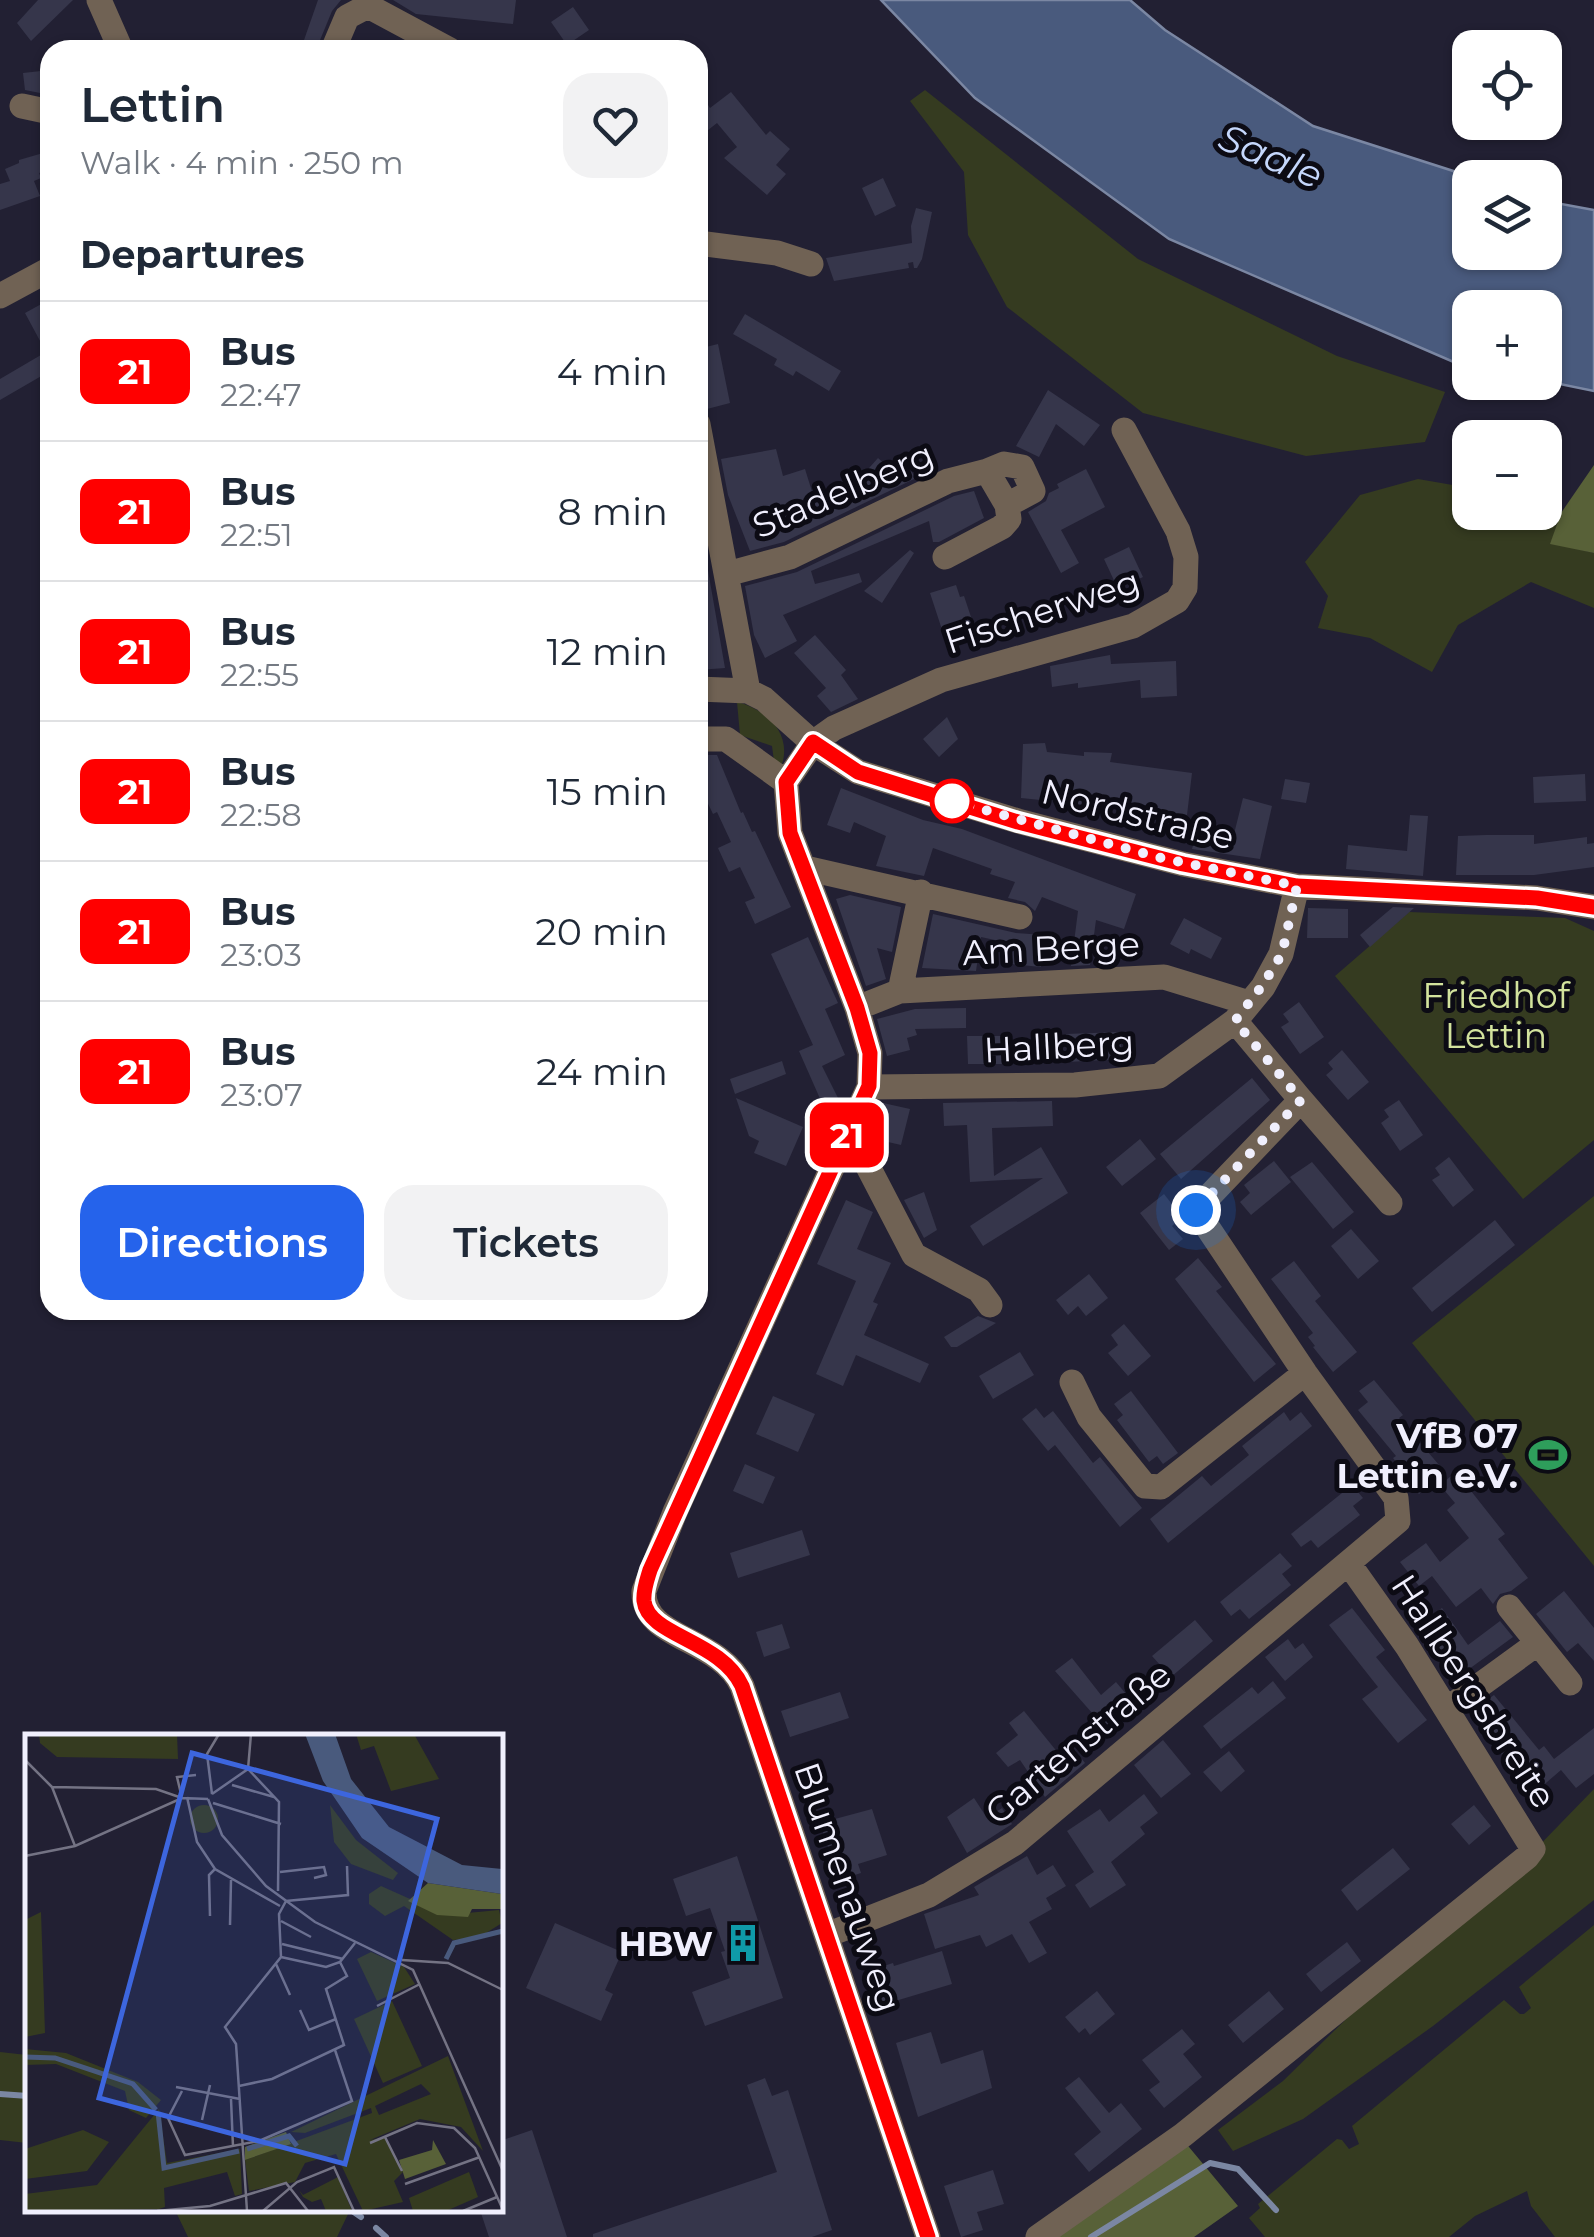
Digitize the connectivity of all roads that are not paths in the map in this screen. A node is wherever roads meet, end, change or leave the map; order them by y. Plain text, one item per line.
1 (100, 0) edge
2 (368, 3) edge
3 (117, 40) edge
4 (337, 40) edge
5 (433, 40) edge
6 (22, 106) dead end
7 (40, 110) edge
8 (708, 243) edge
9 (811, 264) dead end
10 (40, 279) edge
11 (4, 284) edge
12 (1124, 430) dead end
13 (708, 478) edge
14 (945, 557) dead end
15 (726, 574) junction
16 (708, 690) edge
17 (748, 692) junction
18 (708, 739) edge
19 (813, 742) junction
20 (786, 782) junction
21 (805, 868) junction
22 (1297, 886) junction
23 (921, 892) junction
24 (1594, 907) edge
25 (1020, 917) dead end
26 (900, 990) junction
27 (857, 1008) junction
28 (1242, 1012) junction
29 (869, 1086) junction
30 (1301, 1100) junction
31 (850, 1130) junction
32 (1390, 1203) dead end
33 (990, 1305) dead end
34 (1305, 1374) junction
35 (1072, 1382) dead end
36 (1350, 1564) junction
37 (1510, 1607) dead end
38 (1538, 1643) junction
39 (1570, 1683) dead end
40 (1446, 1710) junction
41 (827, 1935) junction
42 (928, 2237) edge
43 (1038, 2237) edge

1 - 3 street
2 - 4 street
2 - 5 street
6 - 7 street
8 - 9 street
10 - 11 street
12 - 19 street, Fischerweg
13 - 15 street
14 - 15 street, Stadelberg
15 - 17 street
16 - 17 street
17 - 19 street, Nordstraße
18 - 20 street
19 - 20 street
19 - 22 street, Nordstraße
20 - 21 street
21 - 23 street
21 - 27 street
22 - 24 street, Nordstraße
22 - 28 street, Hallberg
23 - 25 street
23 - 26 street
26 - 27 street, Am Berge
26 - 28 street, Am Berge
27 - 29 street
28 - 29 street, Hallberg
28 - 30 street
29 - 31 street
30 - 32 street
30 - 34 street, Hallbergsbreite
31 - 33 street
31 - 41 street, Blumenauweg
34 - 35 street
34 - 36 street, Hallbergsbreite
36 - 40 street, Hallbergsbreite
36 - 41 street, Gartenstraße
37 - 38 street
38 - 39 street
38 - 40 street
40 - 43 street, Hallbergsbreite
41 - 42 street, Blumenauweg

